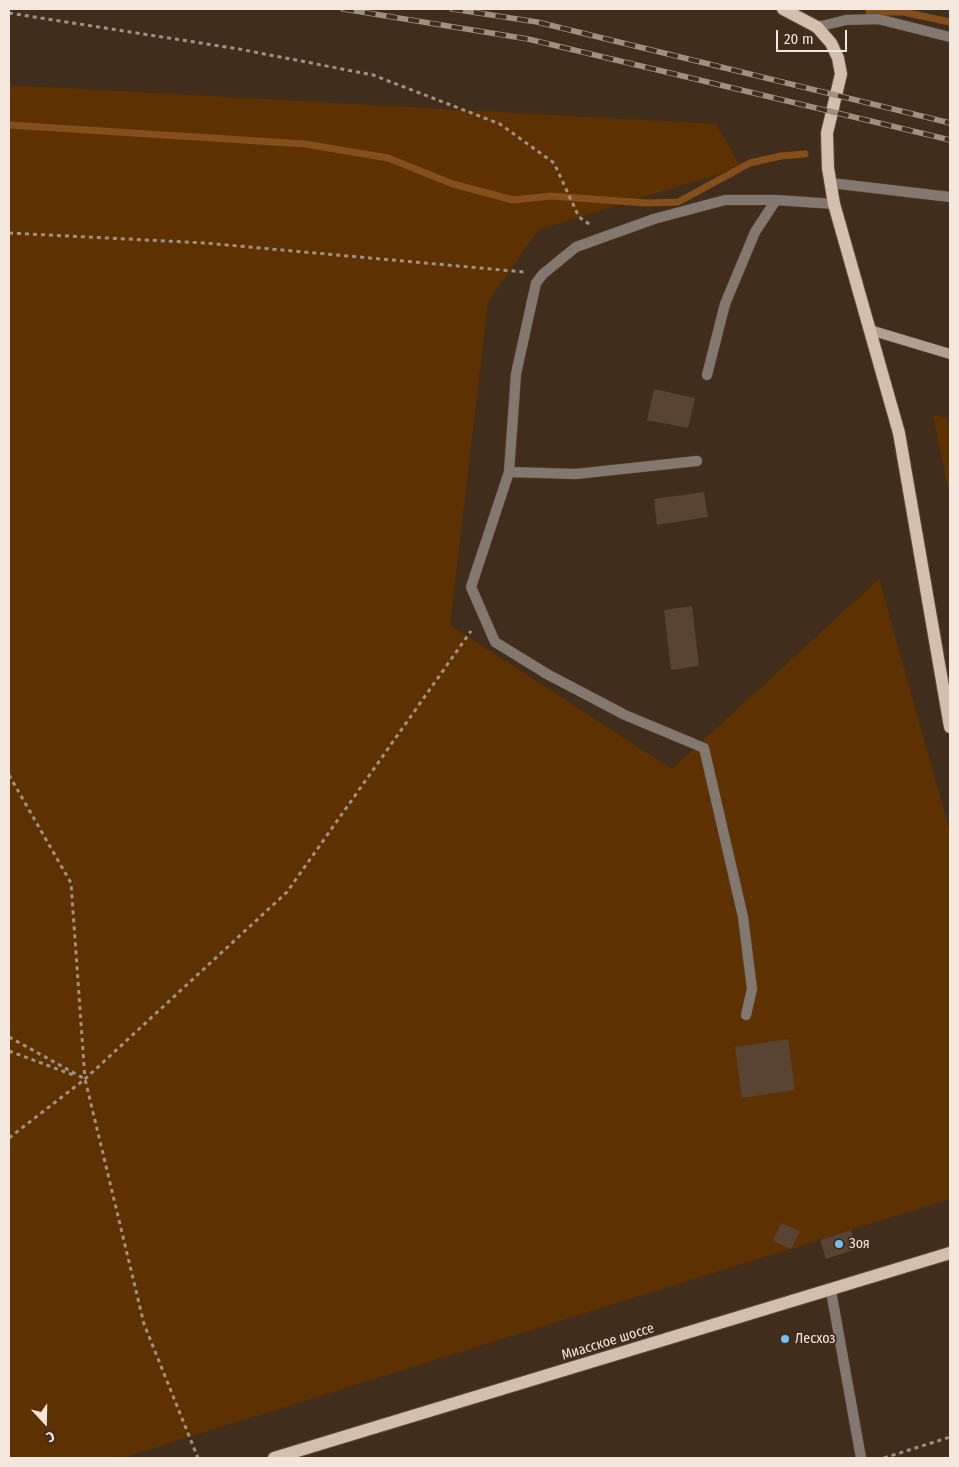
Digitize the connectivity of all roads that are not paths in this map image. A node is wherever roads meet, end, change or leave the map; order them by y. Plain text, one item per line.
1 (783, 9) edge
2 (799, 12) edge
3 (817, 27) junction
4 (950, 37) edge
5 (831, 183) junction
6 (950, 197) edge
7 (776, 200) junction
8 (834, 204) junction
9 (870, 330) junction
10 (950, 354) edge
11 (707, 375) dead end
12 (697, 461) dead end
13 (509, 472) junction
14 (950, 728) edge
15 (746, 1015) dead end
16 (950, 1253) edge
17 (831, 1291) junction
18 (274, 1458) edge
19 (861, 1458) edge

1 - 2 main road
2 - 3 main road
3 - 4 lane
3 - 5 main road
5 - 6 lane
5 - 8 main road
7 - 8 lane
7 - 11 lane
7 - 13 lane
8 - 9 main road
9 - 10 street
9 - 14 main road
12 - 13 lane
13 - 15 lane
16 - 17 main road, Миасское шоссе
17 - 18 main road, Миасское шоссе
17 - 19 lane

